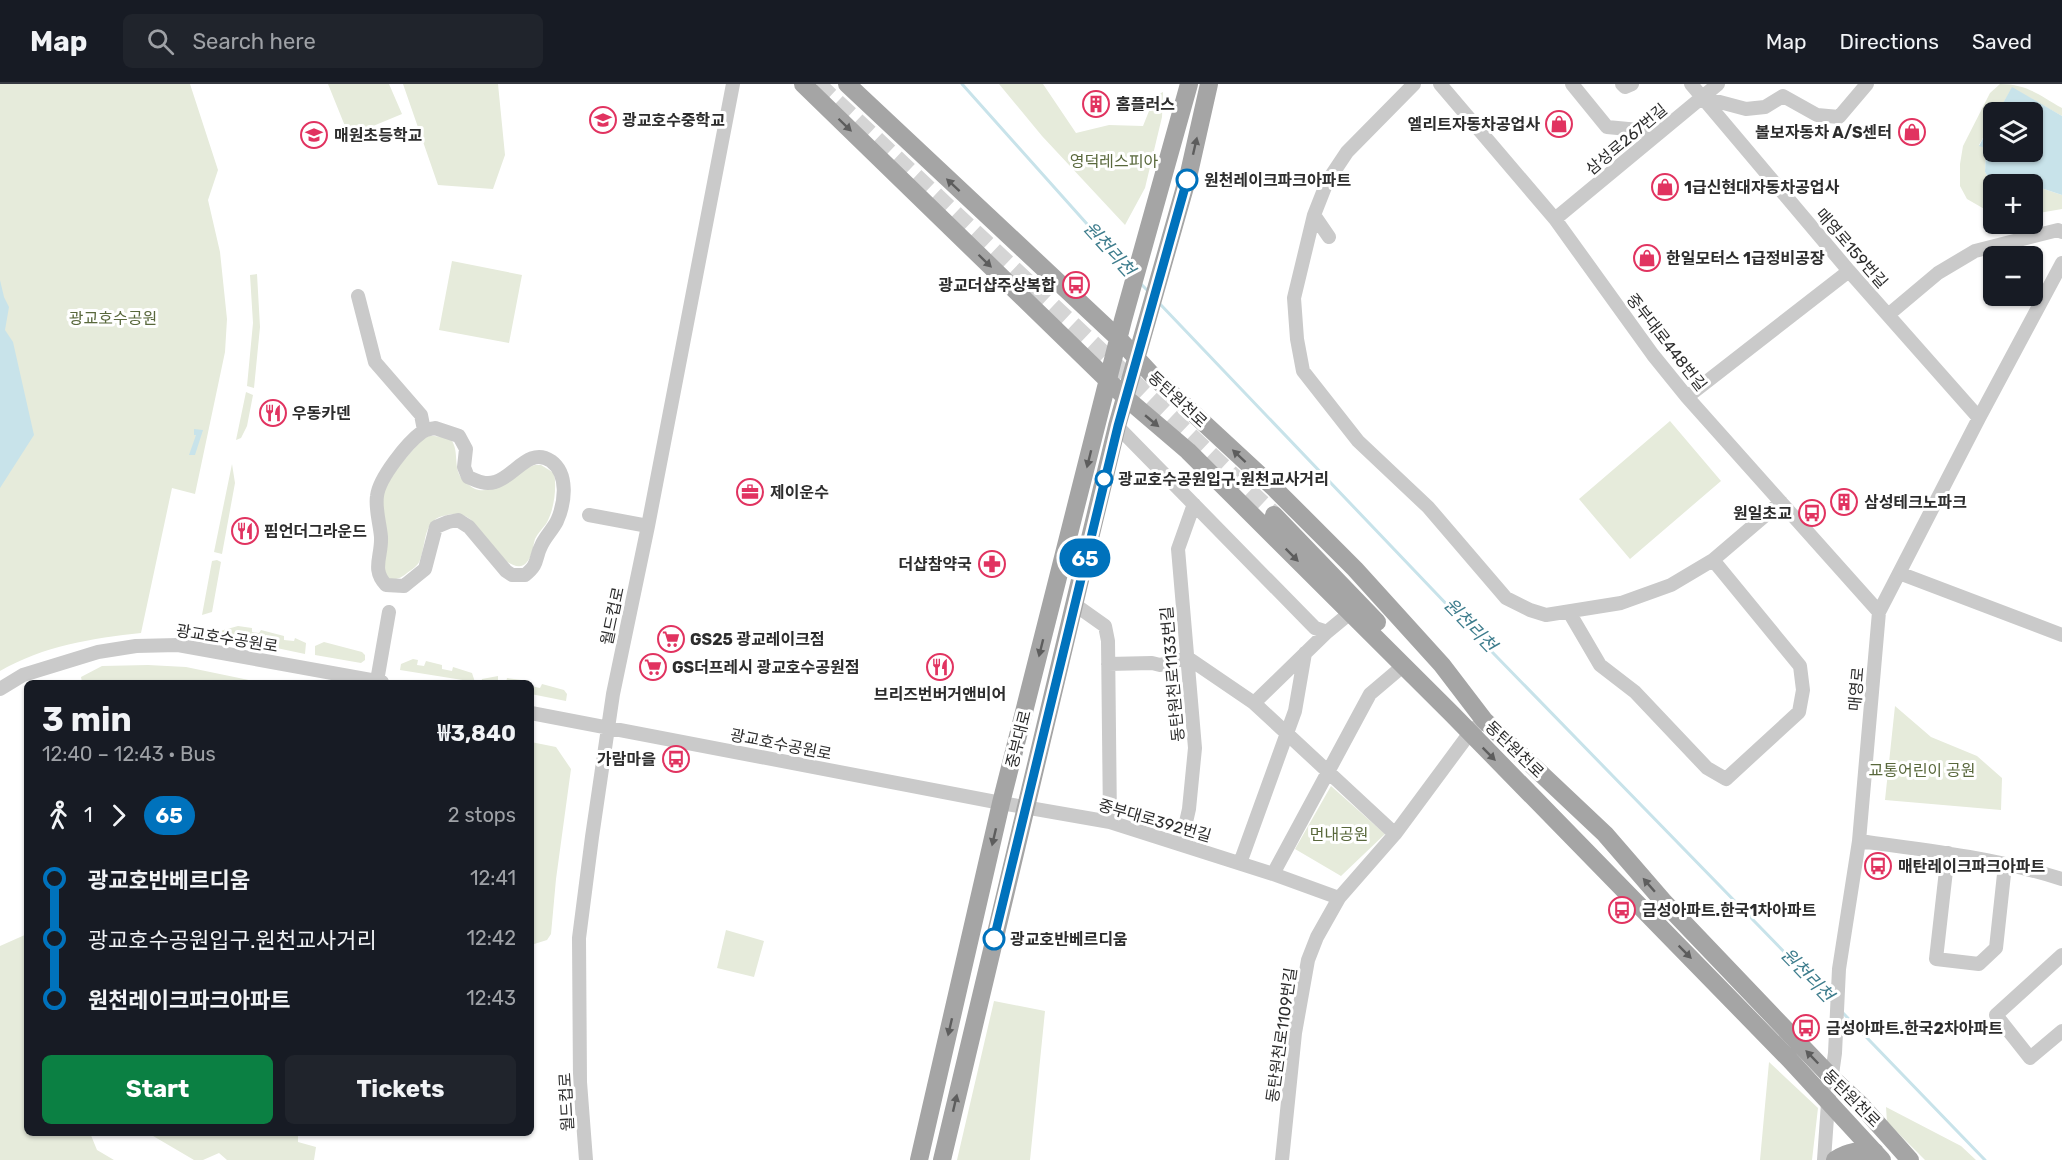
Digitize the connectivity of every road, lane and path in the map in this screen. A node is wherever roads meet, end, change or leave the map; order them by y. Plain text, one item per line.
1 (733, 84) edge
2 (803, 84) edge
3 (847, 84) edge
4 (1189, 84) edge
5 (1209, 84) edge
6 (1414, 84) edge
7 (1440, 84) edge
8 (1572, 84) edge
9 (1622, 84) edge
10 (1632, 84) edge
11 (1691, 84) edge
12 (1718, 84) edge
13 (1867, 84) edge
14 (1701, 97) junction
15 (1660, 132) junction
16 (1314, 215) junction
17 (1555, 219) junction
18 (2062, 232) edge
19 (1329, 237) dead end
20 (2062, 263) edge
21 (1849, 271) junction
22 (358, 296) dead end
23 (1888, 315) junction
24 (1119, 339) junction
25 (1139, 350) junction
26 (1109, 381) junction
27 (1688, 397) junction
28 (1126, 398) junction
29 (1979, 418) junction
30 (1118, 426) junction
31 (424, 430) junction
32 (1781, 502) junction
33 (1194, 504) junction
34 (589, 515) dead end
35 (648, 526) junction
36 (1713, 561) junction
37 (1899, 573) junction
38 (1074, 604) junction
39 (389, 612) dead end
40 (1569, 612) junction
41 (1879, 612) junction
42 (1350, 613) junction
43 (1327, 632) junction
44 (2062, 635) edge
45 (1305, 653) junction
46 (1188, 658) junction
47 (1108, 664) junction
48 (1403, 666) junction
49 (369, 680) edge
50 (380, 680) edge
51 (0, 689) edge
52 (1254, 703) junction
53 (534, 714) edge
54 (1484, 720) junction
55 (608, 727) junction
56 (1287, 734) junction
57 (1469, 734) junction
58 (1328, 772) junction
59 (1001, 803) junction
60 (1026, 808) junction
61 (1110, 822) junction
62 (1395, 834) junction
63 (1858, 841) junction
64 (1181, 844) junction
65 (1948, 853) junction
66 (1240, 863) junction
67 (2005, 865) junction
68 (1273, 874) junction
69 (2062, 879) edge
70 (1339, 898) junction
71 (2062, 955) edge
72 (2062, 1031) edge
73 (1832, 1078) junction
74 (1828, 1103) junction
75 (1879, 1156) edge
76 (585, 1160) edge
77 (919, 1160) edge
78 (942, 1160) edge
79 (1282, 1160) edge
80 (1824, 1160) edge
81 (1835, 1160) edge
82 (1910, 1160) edge

1 - 35 street, 월드컵로
2 -> 26 main road, 동탄원천로
24 -> 3 main road, 동탄원천로
4 - 24 main road, 중부대로
25 -> 5 main road, 중부대로
6 - 16 street
7 - 17 street, 중부대로448번길
8 - 15 street
9 - 10 street
11 - 14 street, 매영로159번길
12 - 14 street, 삼성로267번길
13 - 14 street
14 - 15 street, 삼성로267번길
14 - 21 street, 매영로159번길
15 - 17 street, 삼성로267번길
16 - 19 street
16 - 40 street
17 - 27 street, 중부대로448번길
18 - 23 street
20 - 29 street, 매영로
21 - 23 street, 매영로159번길
21 - 27 street
22 - 31 street
23 - 29 street, 매영로159번길
24 - 25 main road, 동탄원천로
24 - 26 main road, 중부대로
25 - 28 main road, 중부대로
54 -> 25 main road, 동탄원천로
26 - 28 main road, 동탄원천로
26 -> 59 main road, 중부대로
27 - 32 street, 중부대로448번길
28 - 30 main road, 중부대로
28 -> 42 main road, 동탄원천로
29 - 37 street, 매영로
30 - 33 street
30 - 38 main road, 중부대로
31 - 31 street
32 - 36 street
32 - 41 street, 중부대로448번길
33 - 43 street
33 - 46 street, 동탄원천로1133번길
34 - 35 street
35 - 55 street, 월드컵로
36 - 40 street
36 - 40 street
37 - 41 street, 매영로
37 - 44 street
38 - 47 street
38 - 60 main road, 중부대로
39 - 50 street
41 - 63 street, 매영로
42 - 43 street
42 - 48 main road, 동탄원천로
43 - 45 street
45 - 52 street
45 - 56 street
46 - 47 street
46 - 52 street
46 - 64 street, 동탄원천로1133번길
47 - 61 street
48 - 57 main road, 동탄원천로
48 - 58 street
49 - 51 street, 광교호수공원로
52 - 56 street
53 - 55 street, 광교호수공원로
54 - 57 street, 동탄원천로1109번길
54 - 57 main road
73 -> 54 main road, 동탄원천로
55 - 59 street, 광교호수공원로
55 - 76 street, 월드컵로
56 - 58 street
56 - 66 street
57 - 62 street, 동탄원천로1109번길
57 -> 74 main road, 동탄원천로
58 - 62 street
58 - 68 street
59 - 60 street, 광교호수공원로
59 -> 77 main road, 중부대로
60 - 61 street, 중부대로392번길
78 -> 60 main road, 중부대로
61 - 64 street, 중부대로392번길
62 - 70 street, 동탄원천로1109번길
63 - 65 street
63 - 73 street, 매영로
64 - 66 street, 중부대로392번길
65 - 67 street
65 - 67 street
66 - 68 street, 중부대로392번길
67 - 69 street
68 - 70 street, 중부대로392번길
70 - 79 street, 동탄원천로1109번길
71 - 72 street
73 - 74 street, 매영로
73 - 82 main road, 동탄원천로
74 - 75 main road, 동탄원천로
74 - 80 street, 매영로
75 - 81 main road

